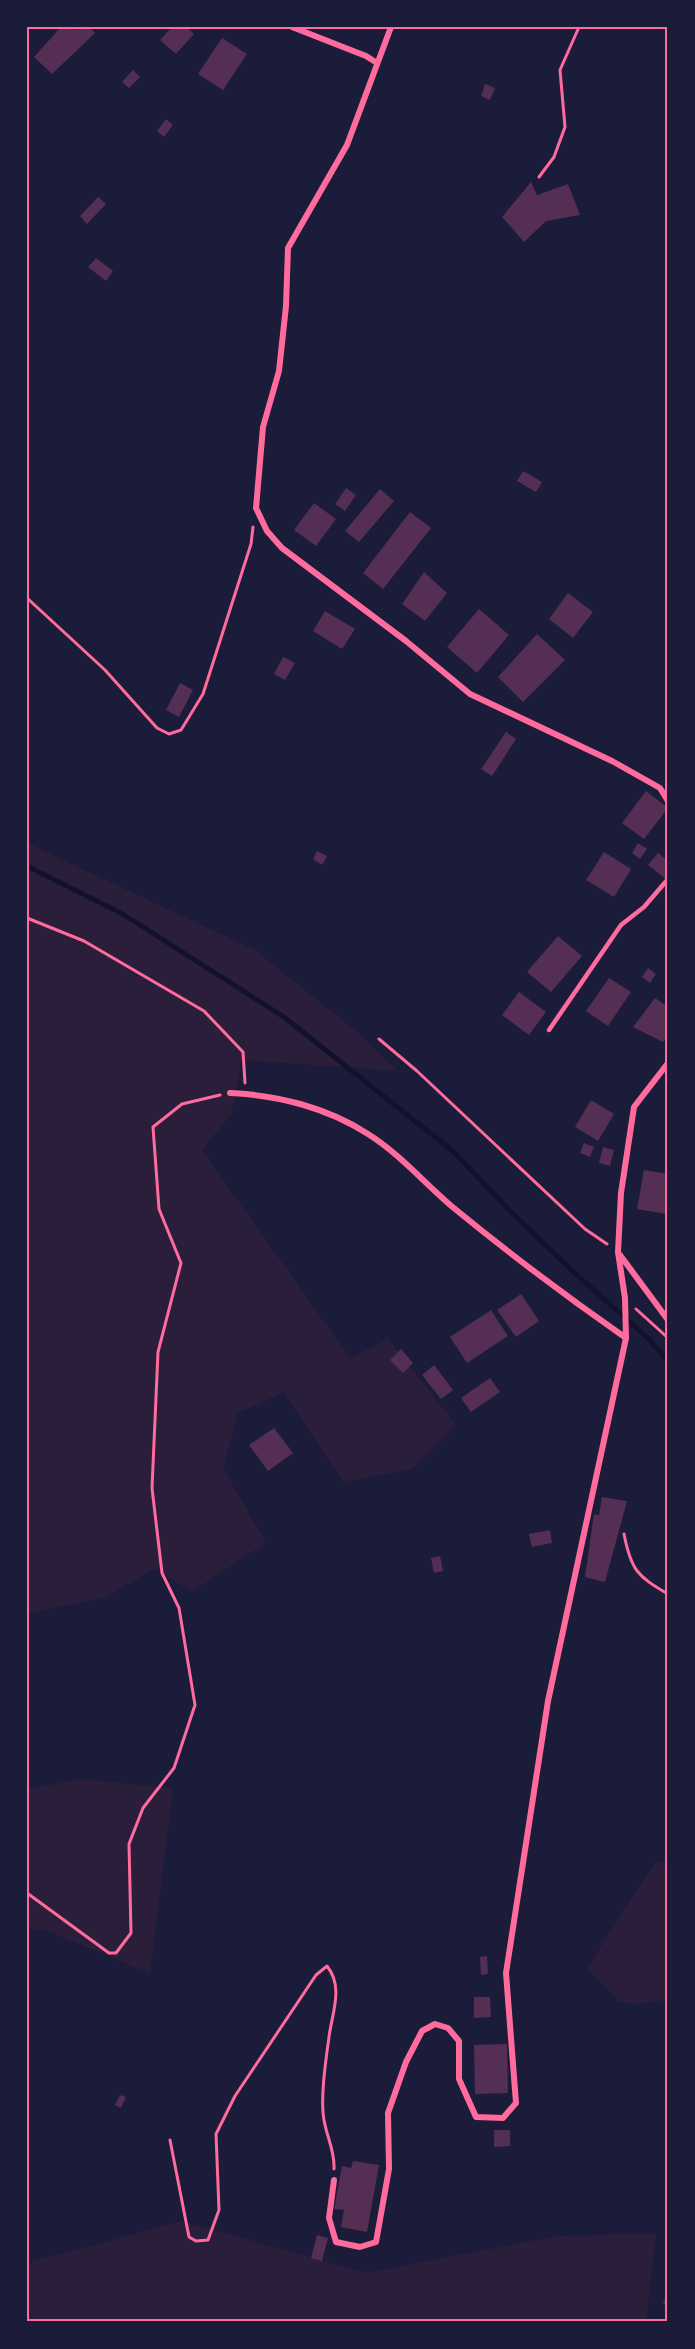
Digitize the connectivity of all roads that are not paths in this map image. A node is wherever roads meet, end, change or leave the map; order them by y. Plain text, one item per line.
1 (292, 27) edge
2 (391, 27) edge
3 (377, 63) junction
4 (668, 799) edge
5 (668, 879) edge
6 (549, 1030) dead end
7 (668, 1063) edge
8 (230, 1093) road end
9 (618, 1252) junction
10 (668, 1320) edge
11 (626, 1338) junction
12 (334, 2180) road end

1 - 3 street
2 - 3 street
3 - 4 street
5 - 6 lane
7 - 9 street
8 - 11 street
9 - 10 street
9 - 11 street
11 - 12 street

